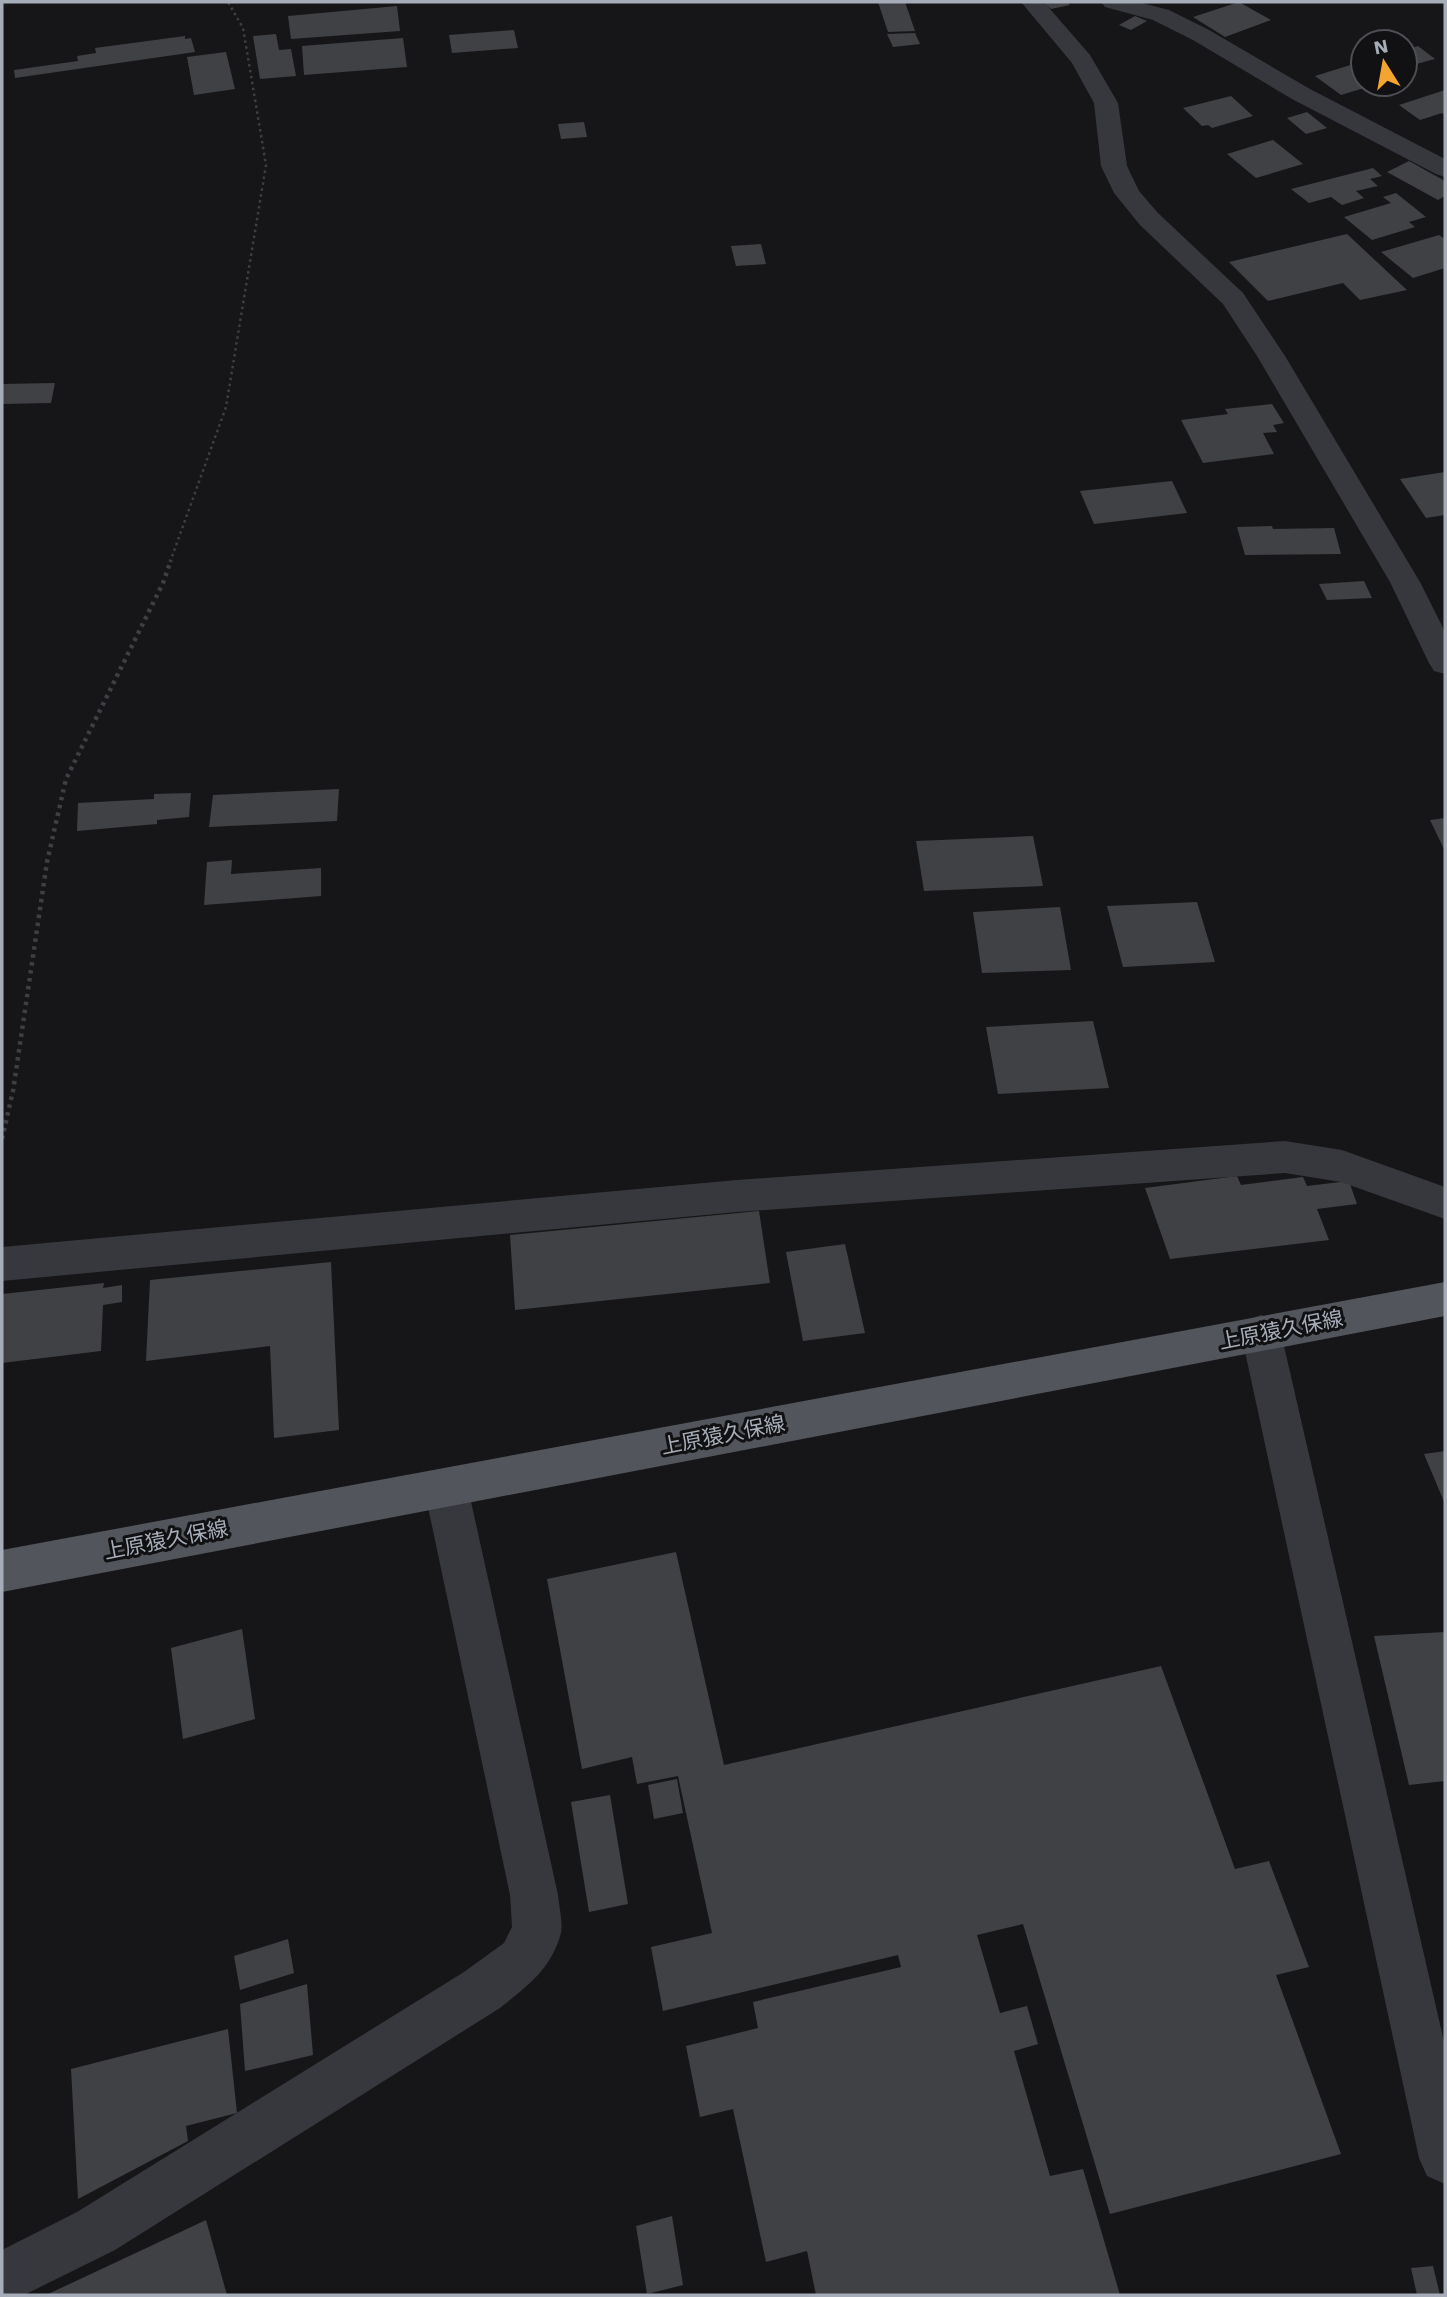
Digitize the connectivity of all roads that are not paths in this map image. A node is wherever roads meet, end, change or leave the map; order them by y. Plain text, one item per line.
1 (1032, 2) edge
2 (1113, 2) edge
3 (1445, 169) edge
4 (1445, 663) edge
5 (1445, 1203) edge
6 (2, 1264) edge
7 (1445, 1299) edge
8 (1261, 1333) junction
9 (446, 1488) junction
10 (2, 1571) edge
11 (1445, 2158) edge
12 (2, 2278) edge

1 - 4 street
2 - 3 street
5 - 6 street
7 - 8 main road, 上原猿久保線
8 - 9 main road, 上原猿久保線
8 - 11 street
9 - 10 main road, 上原猿久保線
9 - 12 street

